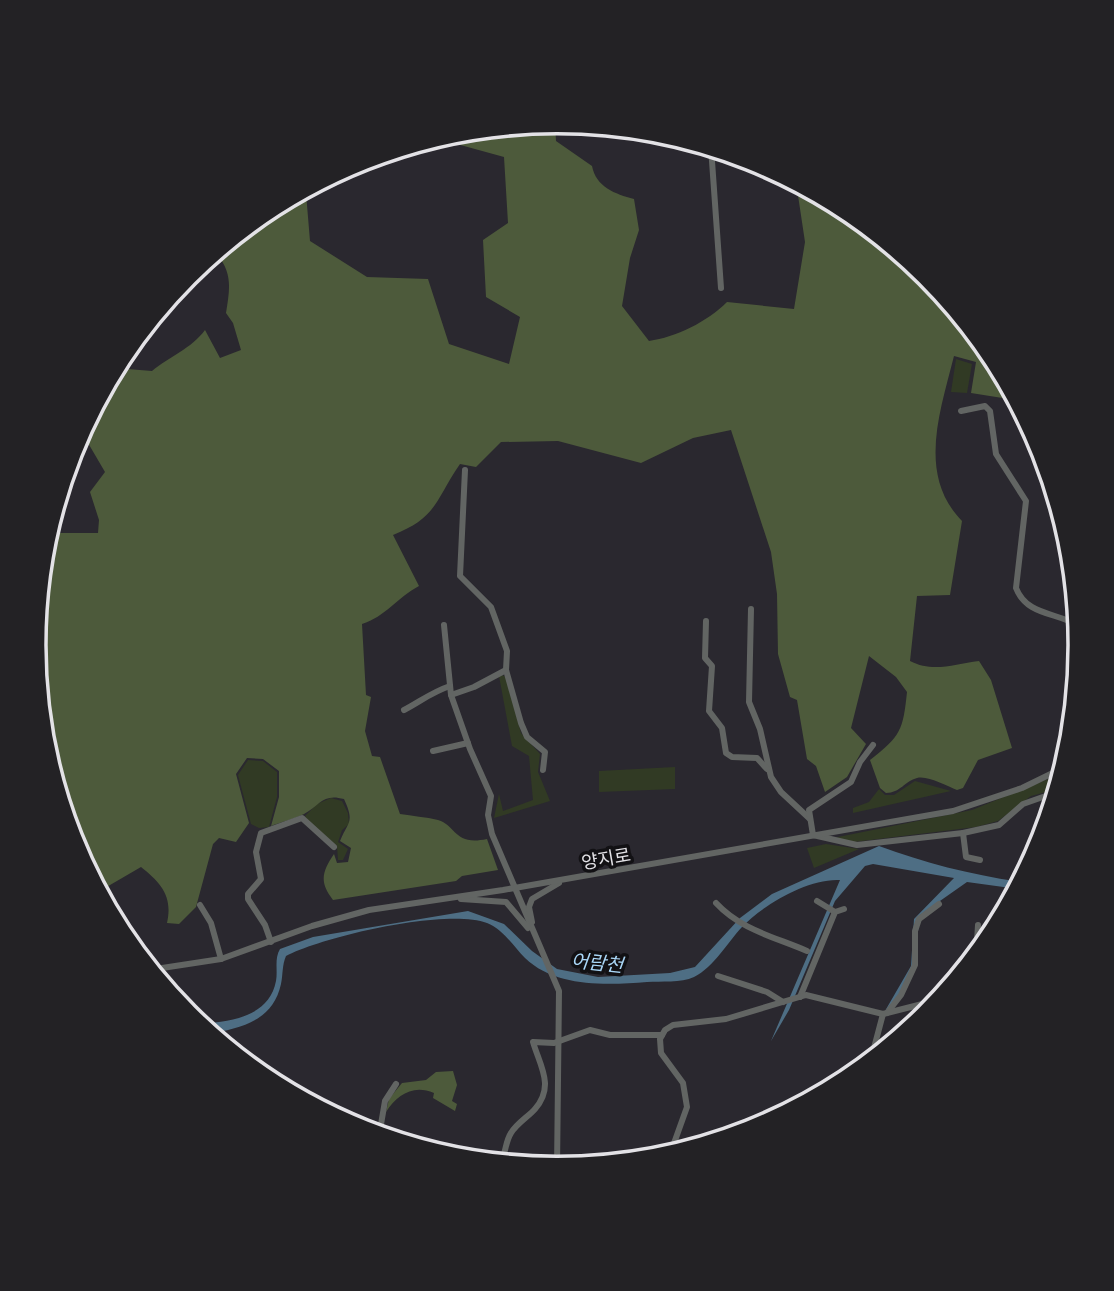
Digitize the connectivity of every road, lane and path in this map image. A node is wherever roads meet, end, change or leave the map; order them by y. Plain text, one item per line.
1 (712, 158) edge
2 (721, 288) dead end
3 (961, 411) dead end
4 (466, 470) dead end
5 (751, 609) dead end
6 (1067, 618) edge
7 (706, 621) dead end
8 (444, 625) dead end
9 (506, 670) junction
10 (450, 686) junction
11 (451, 695) junction
12 (404, 710) dead end
13 (468, 743) junction
14 (873, 745) dead end
15 (433, 751) dead end
16 (543, 770) dead end
17 (1052, 773) edge
18 (771, 777) junction
19 (1045, 796) edge
20 (810, 819) junction
21 (963, 833) junction
22 (813, 835) junction
23 (334, 847) dead end
24 (980, 860) dead end
25 (565, 879) junction
26 (514, 888) junction
27 (452, 898) junction
28 (817, 901) dead end
29 (716, 903) dead end
30 (939, 904) dead end
31 (200, 905) dead end
32 (844, 909) dead end
33 (835, 912) junction
34 (978, 925) dead end
35 (977, 937) edge
36 (537, 941) junction
37 (271, 942) junction
38 (807, 951) dead end
39 (221, 959) junction
40 (160, 968) edge
41 (718, 976) dead end
42 (800, 997) junction
43 (784, 1001) junction
44 (921, 1004) edge
45 (885, 1014) junction
46 (662, 1035) junction
47 (561, 1040) junction
48 (876, 1045) edge
49 (396, 1084) dead end
50 (381, 1125) edge
51 (672, 1144) edge
52 (504, 1154) edge
53 (557, 1157) edge

1 - 2 street
3 - 6 street
4 - 9 street
5 - 18 street
7 - 18 street
8 - 10 street
9 - 11 street
9 - 16 street
10 - 11 street
10 - 12 street
11 - 13 street
13 - 15 street
13 - 26 street
14 - 20 street
17 - 22 street, 양지로
18 - 20 street
19 - 21 street
20 - 22 street
21 - 22 street
21 - 24 street
22 - 25 street, 양지로
23 - 37 street
25 - 26 street, 양지로
25 - 36 street
26 - 27 street, 양지로
26 - 36 street
27 - 36 street
27 - 37 street, 양지로
28 - 33 street
29 - 38 street
30 - 45 street
31 - 39 street
32 - 33 street
33 - 42 street
34 - 35 street
36 - 47 street
37 - 39 street, 양지로
39 - 40 street, 양지로
41 - 43 street
42 - 43 street
42 - 45 street
43 - 46 street
44 - 45 street
45 - 48 street
46 - 47 street
46 - 51 street
47 - 52 street
47 - 53 street
49 - 50 street

